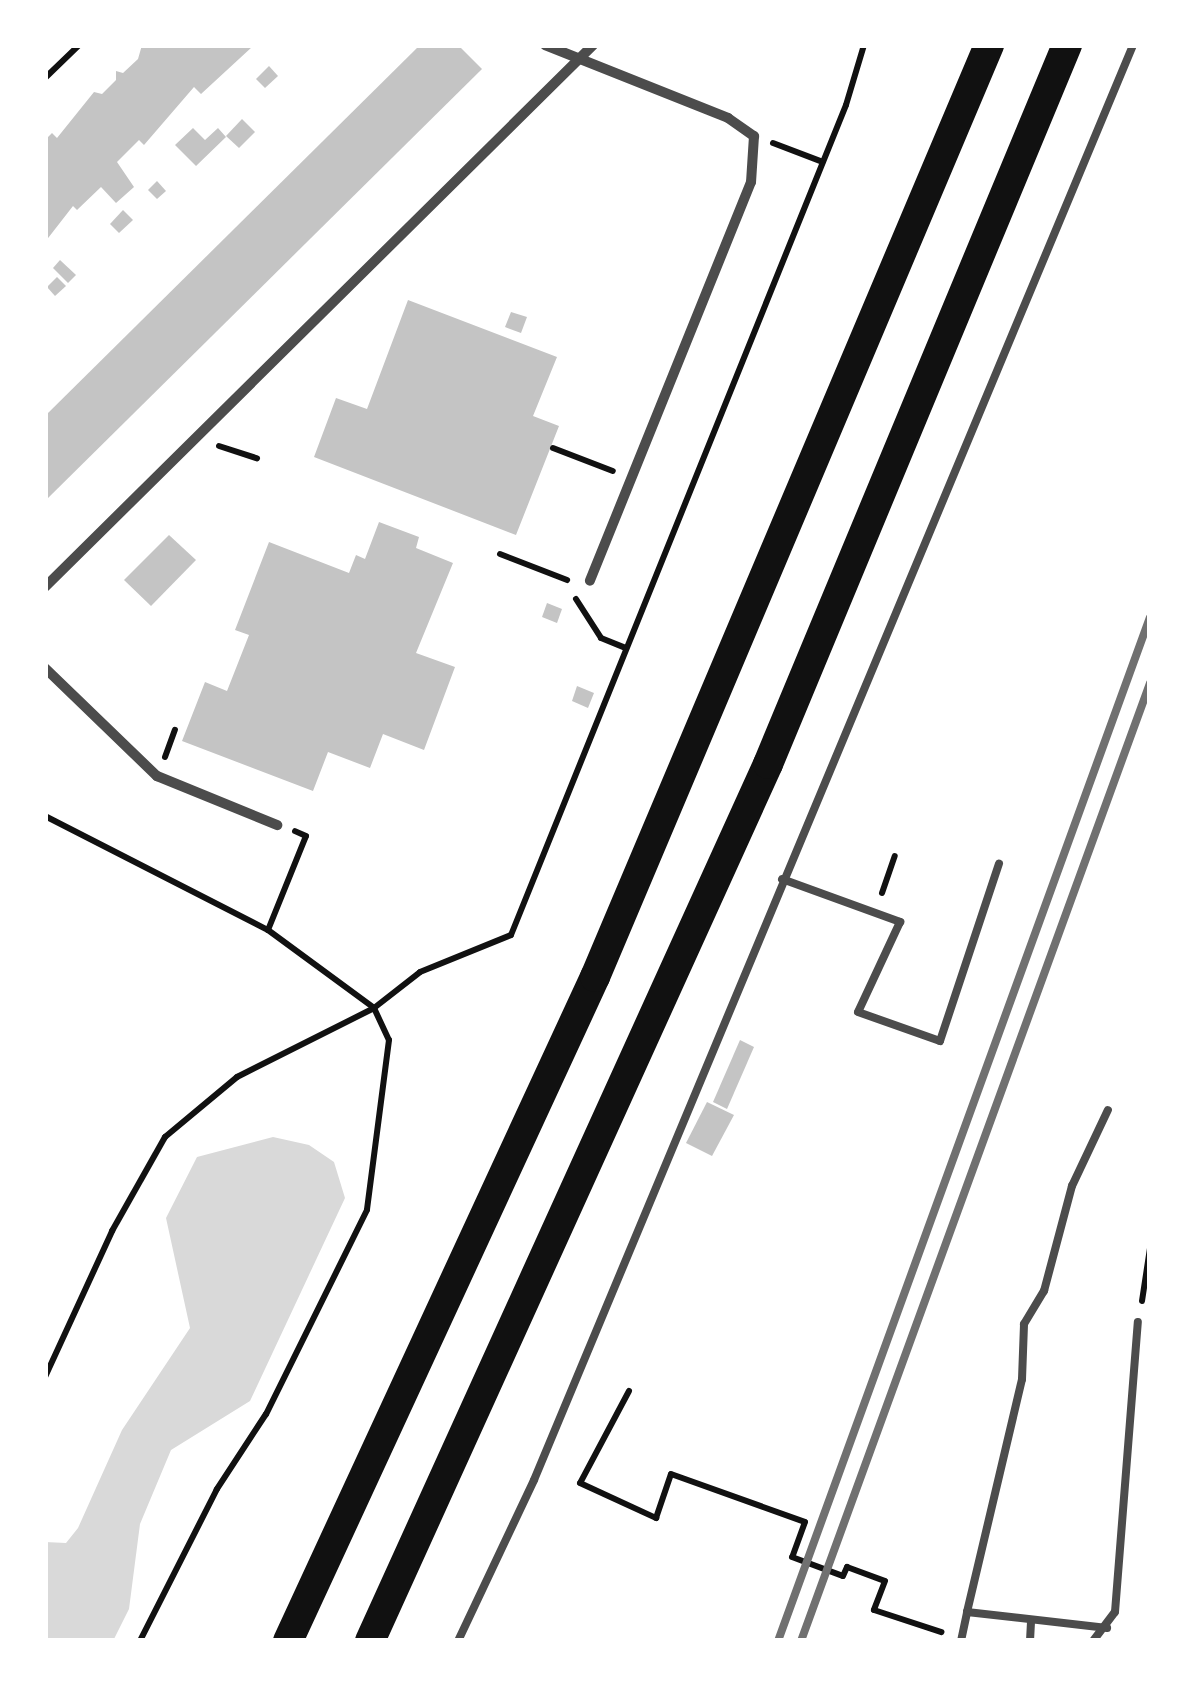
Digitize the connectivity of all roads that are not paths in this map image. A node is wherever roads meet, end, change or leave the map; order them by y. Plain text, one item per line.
1 (545, 45) edge
2 (594, 45) edge
3 (989, 45) edge
4 (1067, 45) edge
5 (1133, 45) edge
6 (579, 62) junction
7 (590, 581) dead end
8 (45, 588) edge
9 (45, 668) edge
10 (276, 824) road end
11 (999, 864) dead end
12 (782, 879) junction
13 (1108, 1110) dead end
14 (1138, 1322) road end
15 (967, 1612) junction
16 (1031, 1622) junction
17 (1106, 1628) junction
18 (961, 1640) edge
19 (288, 1641) edge
20 (370, 1641) edge
21 (458, 1641) edge
22 (1030, 1641) edge
23 (1094, 1641) edge

1 - 6 street
2 - 6 street
3 - 19 highway
4 - 20 highway
5 - 12 lane
6 - 7 street
6 - 8 street
9 - 10 street
11 - 12 lane
12 - 21 lane
13 - 15 lane
14 - 17 lane
15 - 16 lane
15 - 18 lane
16 - 17 lane
16 - 22 lane
17 - 23 lane

